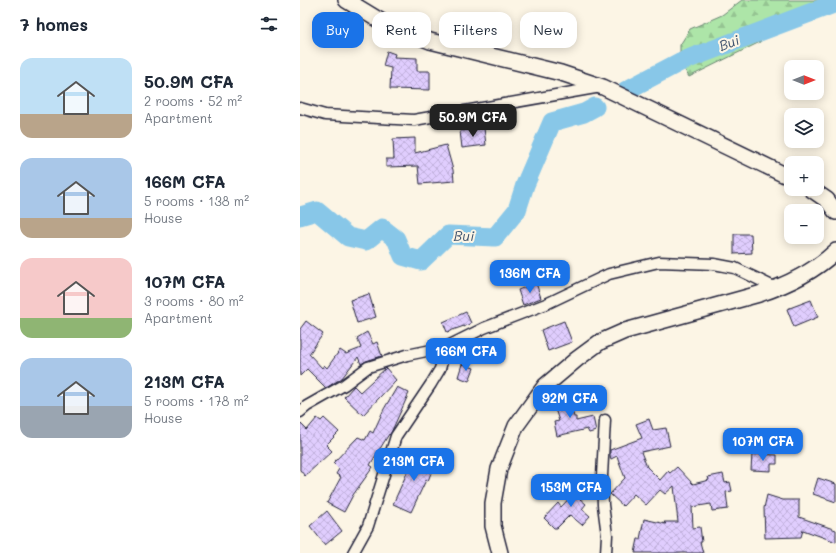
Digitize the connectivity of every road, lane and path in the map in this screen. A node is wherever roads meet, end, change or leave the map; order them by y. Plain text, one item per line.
1 (346, 0) edge
2 (603, 87) junction
3 (300, 108) edge
4 (784, 175) edge
5 (821, 196) edge
6 (836, 212) edge
7 (836, 251) edge
8 (776, 288) junction
9 (446, 347) junction
10 (300, 412) edge
11 (605, 420) dead end
12 (353, 553) edge
13 (500, 553) edge
14 (606, 553) edge

1 - 2 main road
2 - 3 street
2 - 4 main road
5 - 6 main road
7 - 8 main road
8 - 9 street
8 - 13 main road
9 - 10 street
9 - 12 street
11 - 14 street

